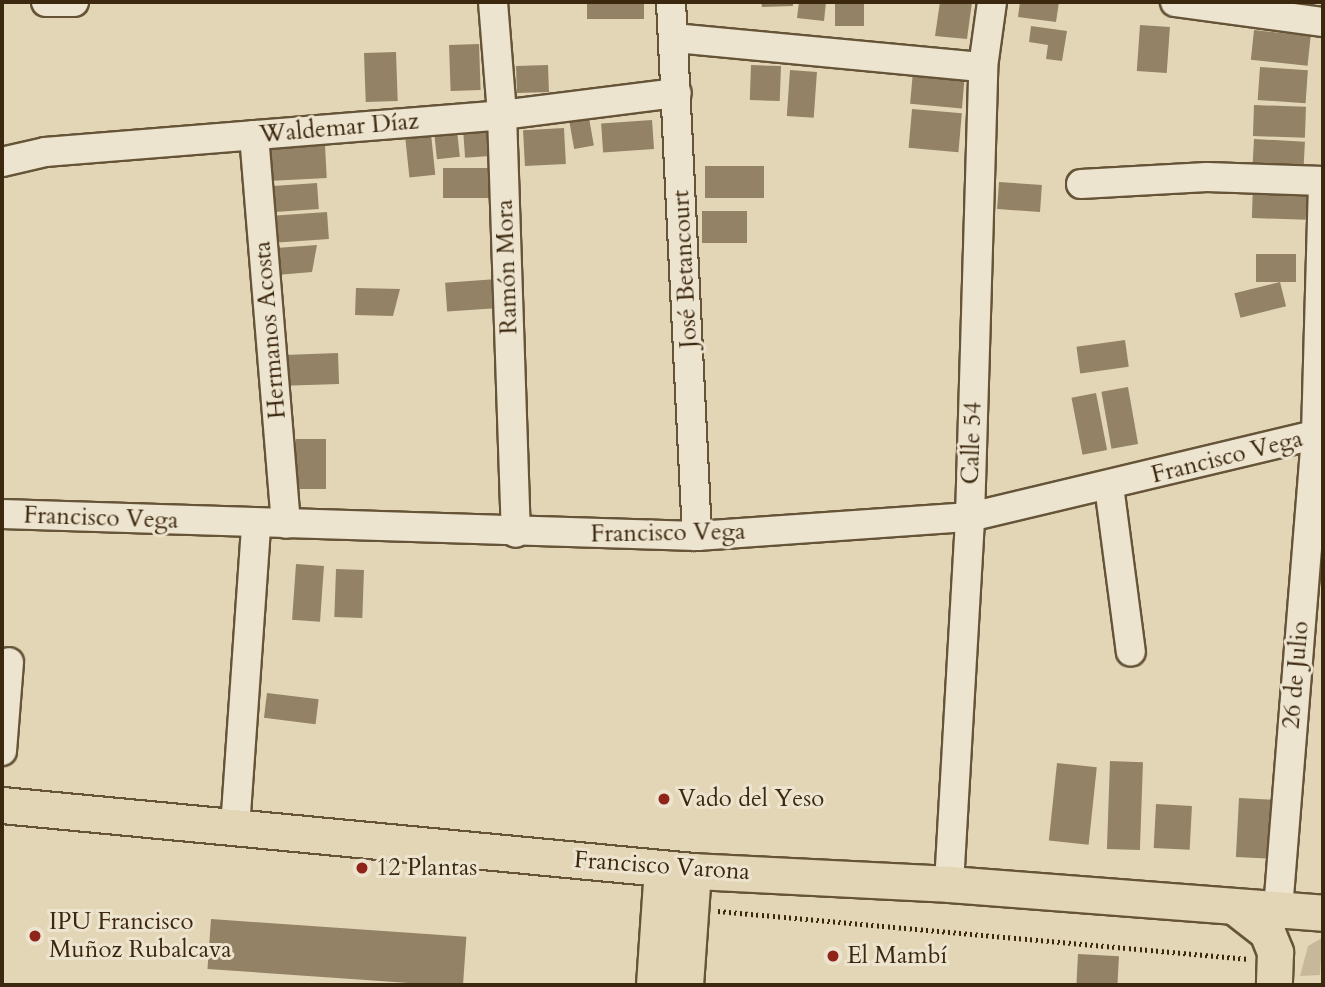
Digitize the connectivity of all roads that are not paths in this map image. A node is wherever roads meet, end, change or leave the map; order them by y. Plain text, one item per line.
1 (46, 2) edge
2 (74, 2) edge
3 (493, 2) edge
4 (671, 2) edge
5 (992, 2) edge
6 (1175, 2) edge
7 (1323, 22) edge
8 (674, 38) junction
9 (984, 67) junction
10 (677, 93) junction
11 (502, 115) junction
12 (254, 135) junction
13 (2, 162) edge
14 (1323, 181) edge
15 (1081, 184) dead end
16 (1323, 190) edge
17 (1320, 434) edge
18 (1109, 486) junction
19 (2, 514) edge
20 (970, 517) junction
21 (256, 524) junction
22 (286, 524) junction
23 (516, 533) junction
24 (697, 536) junction
25 (1131, 652) dead end
26 (9, 662) dead end
27 (2, 751) edge
28 (2, 805) edge
29 (235, 828) junction
30 (678, 869) junction
31 (949, 884) junction
32 (1235, 907) junction
33 (1278, 909) junction
34 (1323, 913) edge
35 (1275, 966) edge
36 (654, 985) edge
37 (685, 985) edge

1 - 2 street
3 - 11 street, Ramón Mora
4 - 8 street, José Betancourt
5 - 9 street, Calle 54
6 - 7 street
8 - 9 street
8 - 10 street, José Betancourt
9 - 20 street, Calle 54
10 - 11 street, Waldemar Díaz
10 - 24 street, José Betancourt
11 - 12 street, Waldemar Díaz
11 - 23 street, Ramón Mora
12 - 13 street, Waldemar Díaz
12 - 22 street, Hermanos Acosta
14 - 15 street
16 - 17 street, 26 de Julio
17 - 18 street, Francisco Vega
17 - 33 street, 26 de Julio
18 - 20 street, Francisco Vega
18 - 25 street
19 - 21 street, Francisco Vega
20 - 24 street, Francisco Vega
20 - 31 street, Calle 54
21 - 22 street, Francisco Vega
21 - 29 street
22 - 23 street, Francisco Vega
23 - 24 street, Francisco Vega
26 - 27 street
28 - 29 main road, Francisco Varona
29 - 30 main road, Francisco Varona
30 - 31 main road, Francisco Varona
30 - 36 main road
30 - 37 main road
31 - 32 main road, Francisco Varona
32 - 33 main road, Francisco Varona
32 - 35 main road
33 - 34 main road, Francisco Varona
34 - 35 main road

